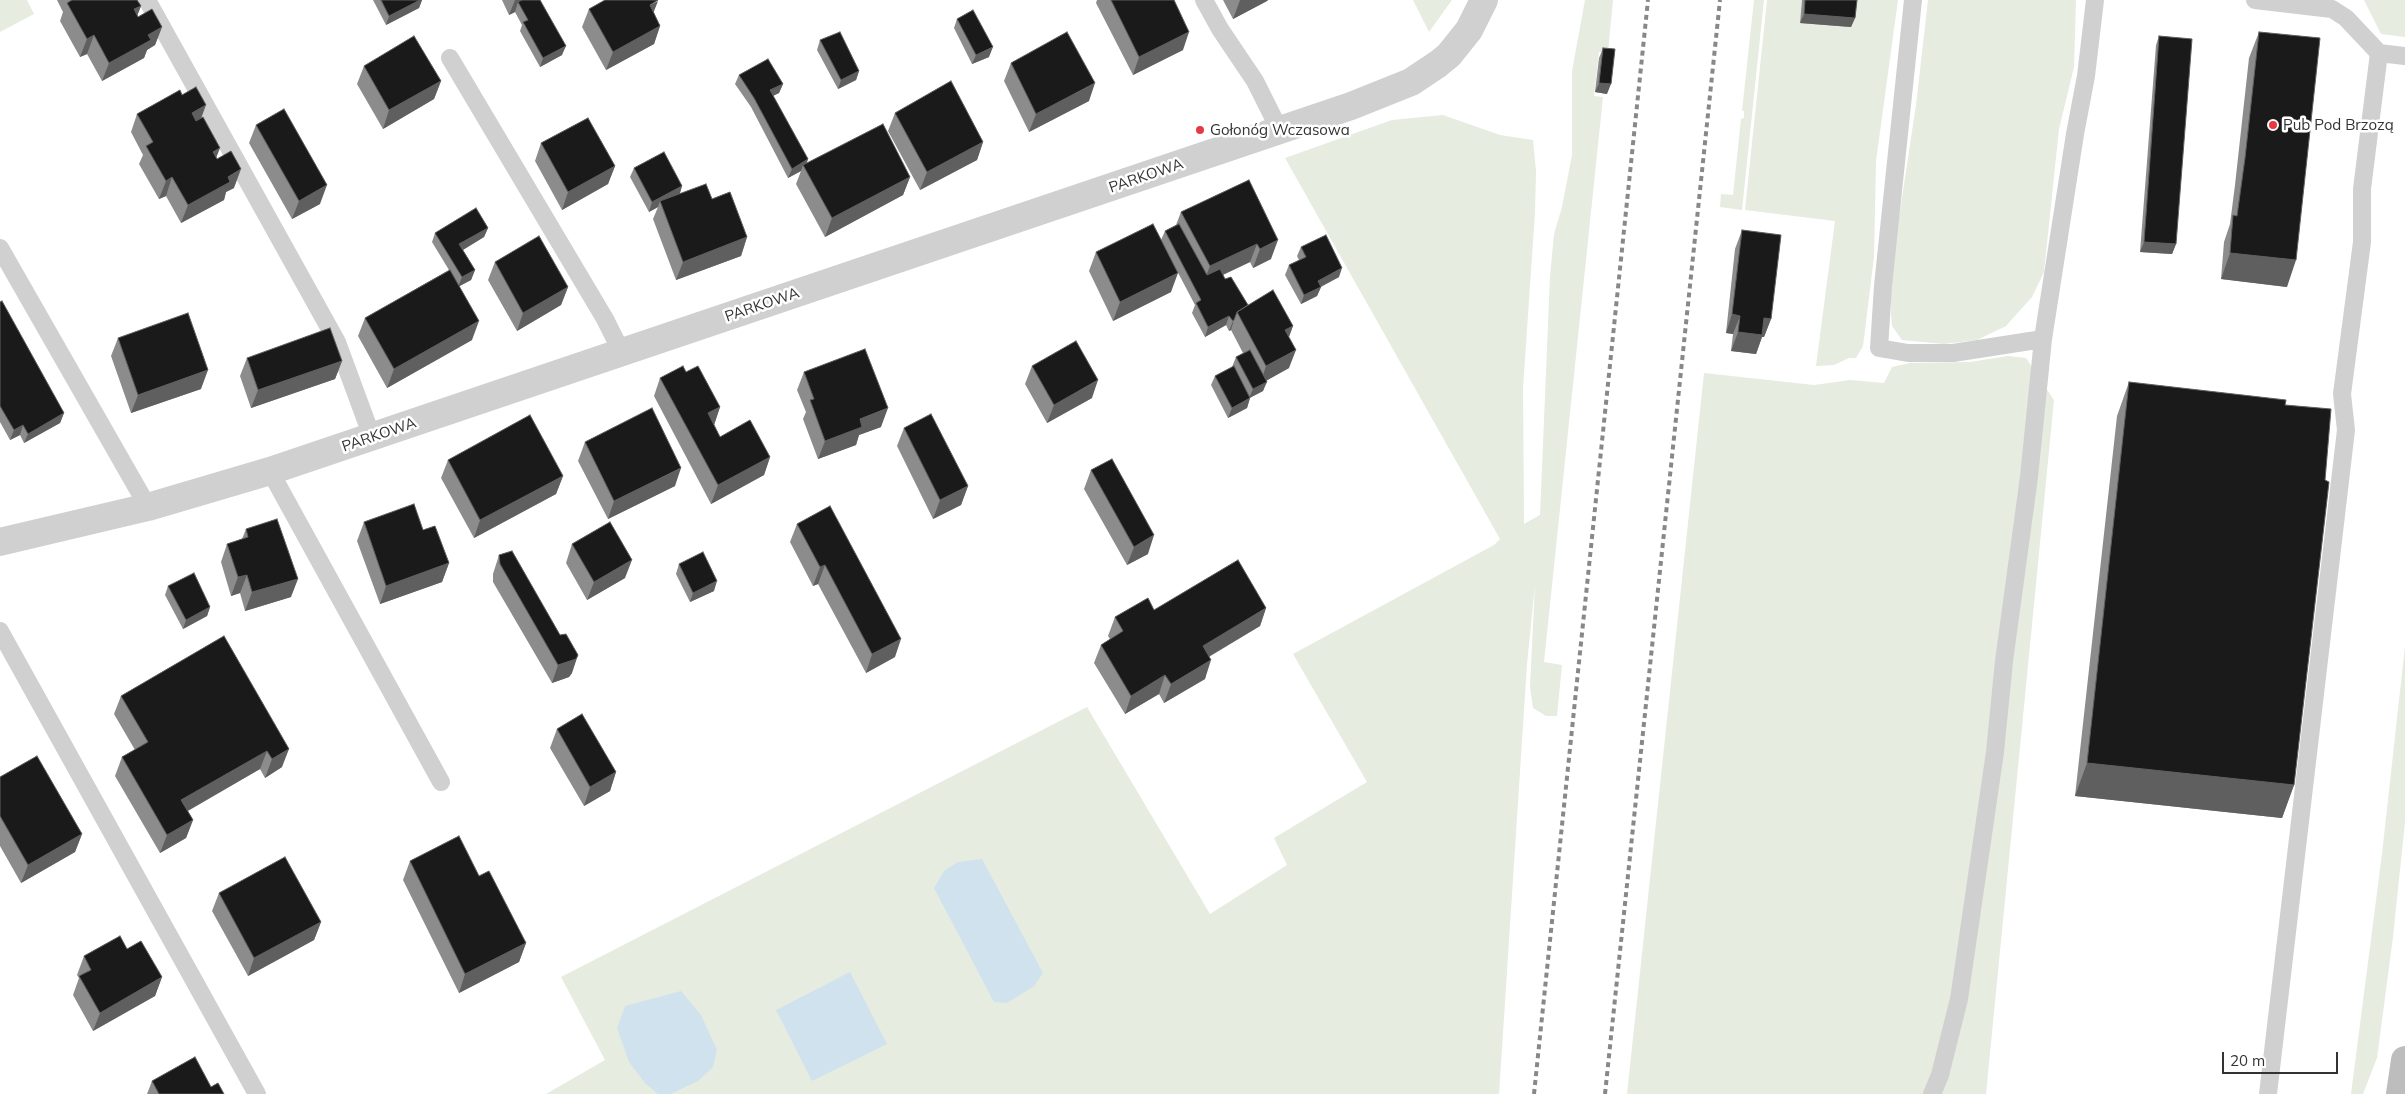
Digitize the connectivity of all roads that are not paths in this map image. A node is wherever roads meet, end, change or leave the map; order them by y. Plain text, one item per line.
1 (147, 0) edge
2 (1204, 0) edge
3 (1484, 0) edge
4 (1914, 0) edge
5 (2095, 0) edge
6 (2255, 0) edge
7 (2379, 53) junction
8 (2405, 56) edge
9 (450, 58) dead end
10 (1280, 131) junction
11 (0, 248) edge
12 (2043, 339) junction
13 (622, 353) junction
14 (372, 437) junction
15 (270, 472) junction
16 (148, 507) junction
17 (0, 542) edge
18 (0, 631) edge
19 (441, 782) dead end
20 (2405, 1060) edge
21 (258, 1094) edge
22 (1932, 1094) edge
23 (2268, 1094) edge
24 (2400, 1094) edge

1 - 14 lane
2 - 10 lane
3 - 10 street, PARKOWA
4 - 12 lane
5 - 12 lane
6 - 7 lane
7 - 8 lane
7 - 23 lane
9 - 13 lane
10 - 13 street, PARKOWA
11 - 16 lane
12 - 22 lane
13 - 14 street, PARKOWA
14 - 15 street, PARKOWA
15 - 16 street, PARKOWA
15 - 19 lane
16 - 17 street, PARKOWA
18 - 21 lane
20 - 24 street

